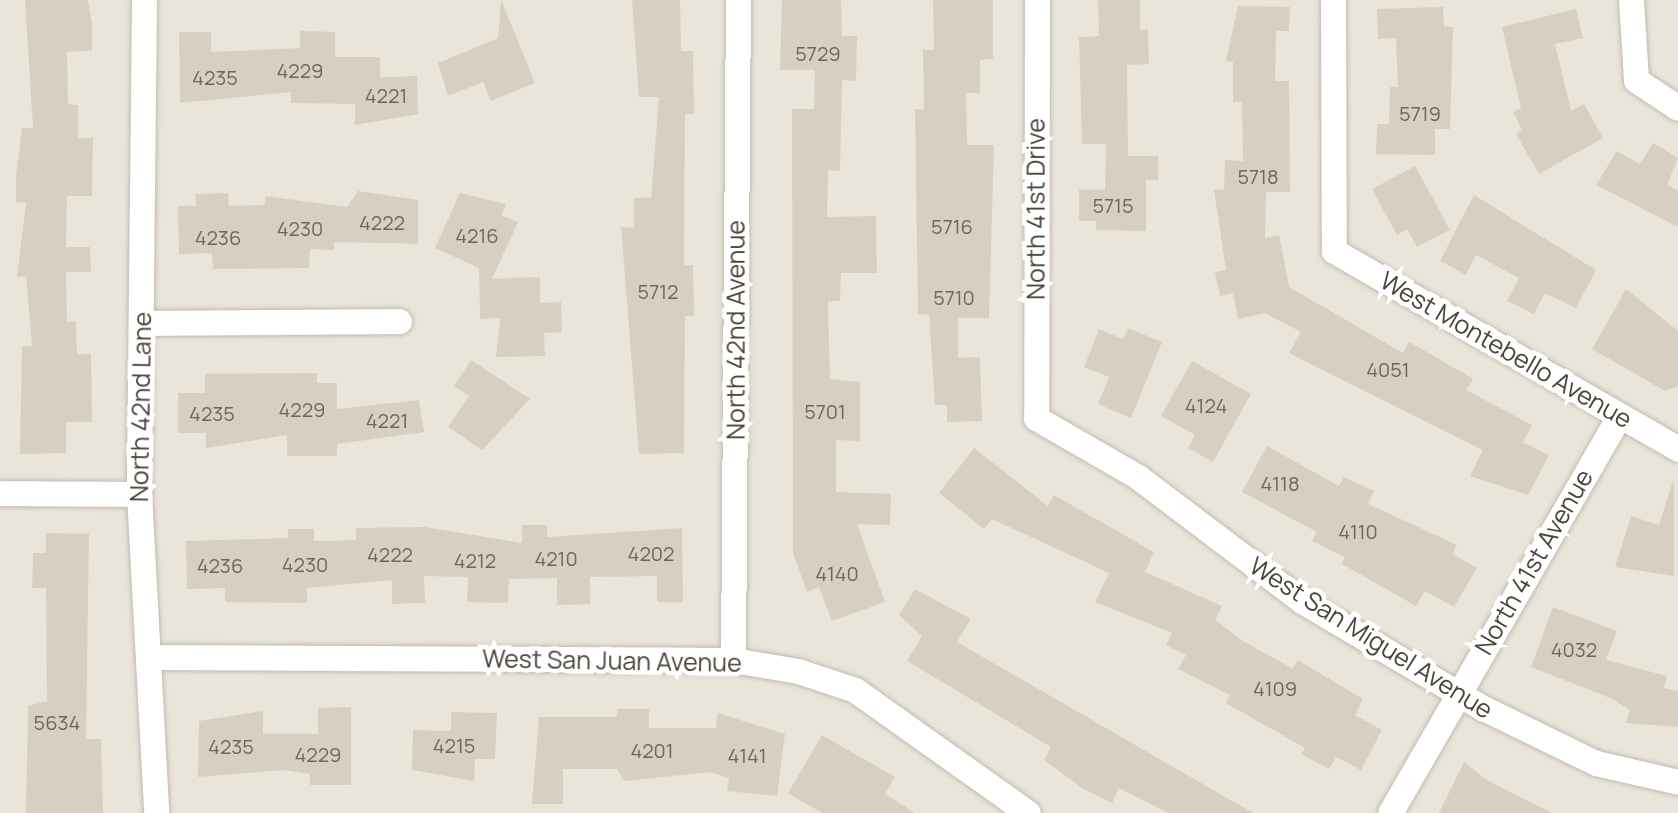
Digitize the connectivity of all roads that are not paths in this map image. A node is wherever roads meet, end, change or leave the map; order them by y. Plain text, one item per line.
1 (144, 0) edge
2 (738, 0) edge
3 (1037, 0) edge
4 (1334, 0) edge
5 (1631, 0) edge
6 (1678, 108) edge
7 (399, 321) dead end
8 (142, 322) junction
9 (1619, 416) junction
10 (1036, 418) joint
11 (1678, 448) edge
12 (0, 492) edge
13 (139, 494) junction
14 (152, 657) junction
15 (734, 660) junction
16 (1458, 693) junction
17 (1678, 782) edge
18 (156, 813) edge
19 (1028, 813) edge
20 (1390, 813) edge

1 - 8 street, North 42nd Lane
2 - 15 street, North 42nd Avenue
3 - 10 street, North 41st Drive
4 - 9 street, West Montebello Avenue
5 - 6 street
7 - 8 street
8 - 13 street, North 42nd Lane
9 - 11 street, West Montebello Avenue
9 - 16 street, North 41st Avenue
10 - 16 street, West San Miguel Avenue
12 - 13 street
13 - 14 street, North 42nd Lane
14 - 15 street, West San Juan Avenue
14 - 18 street, North 42nd Lane
15 - 19 street, West San Juan Avenue
16 - 17 street, West San Miguel Avenue
16 - 20 street, North 41st Avenue

